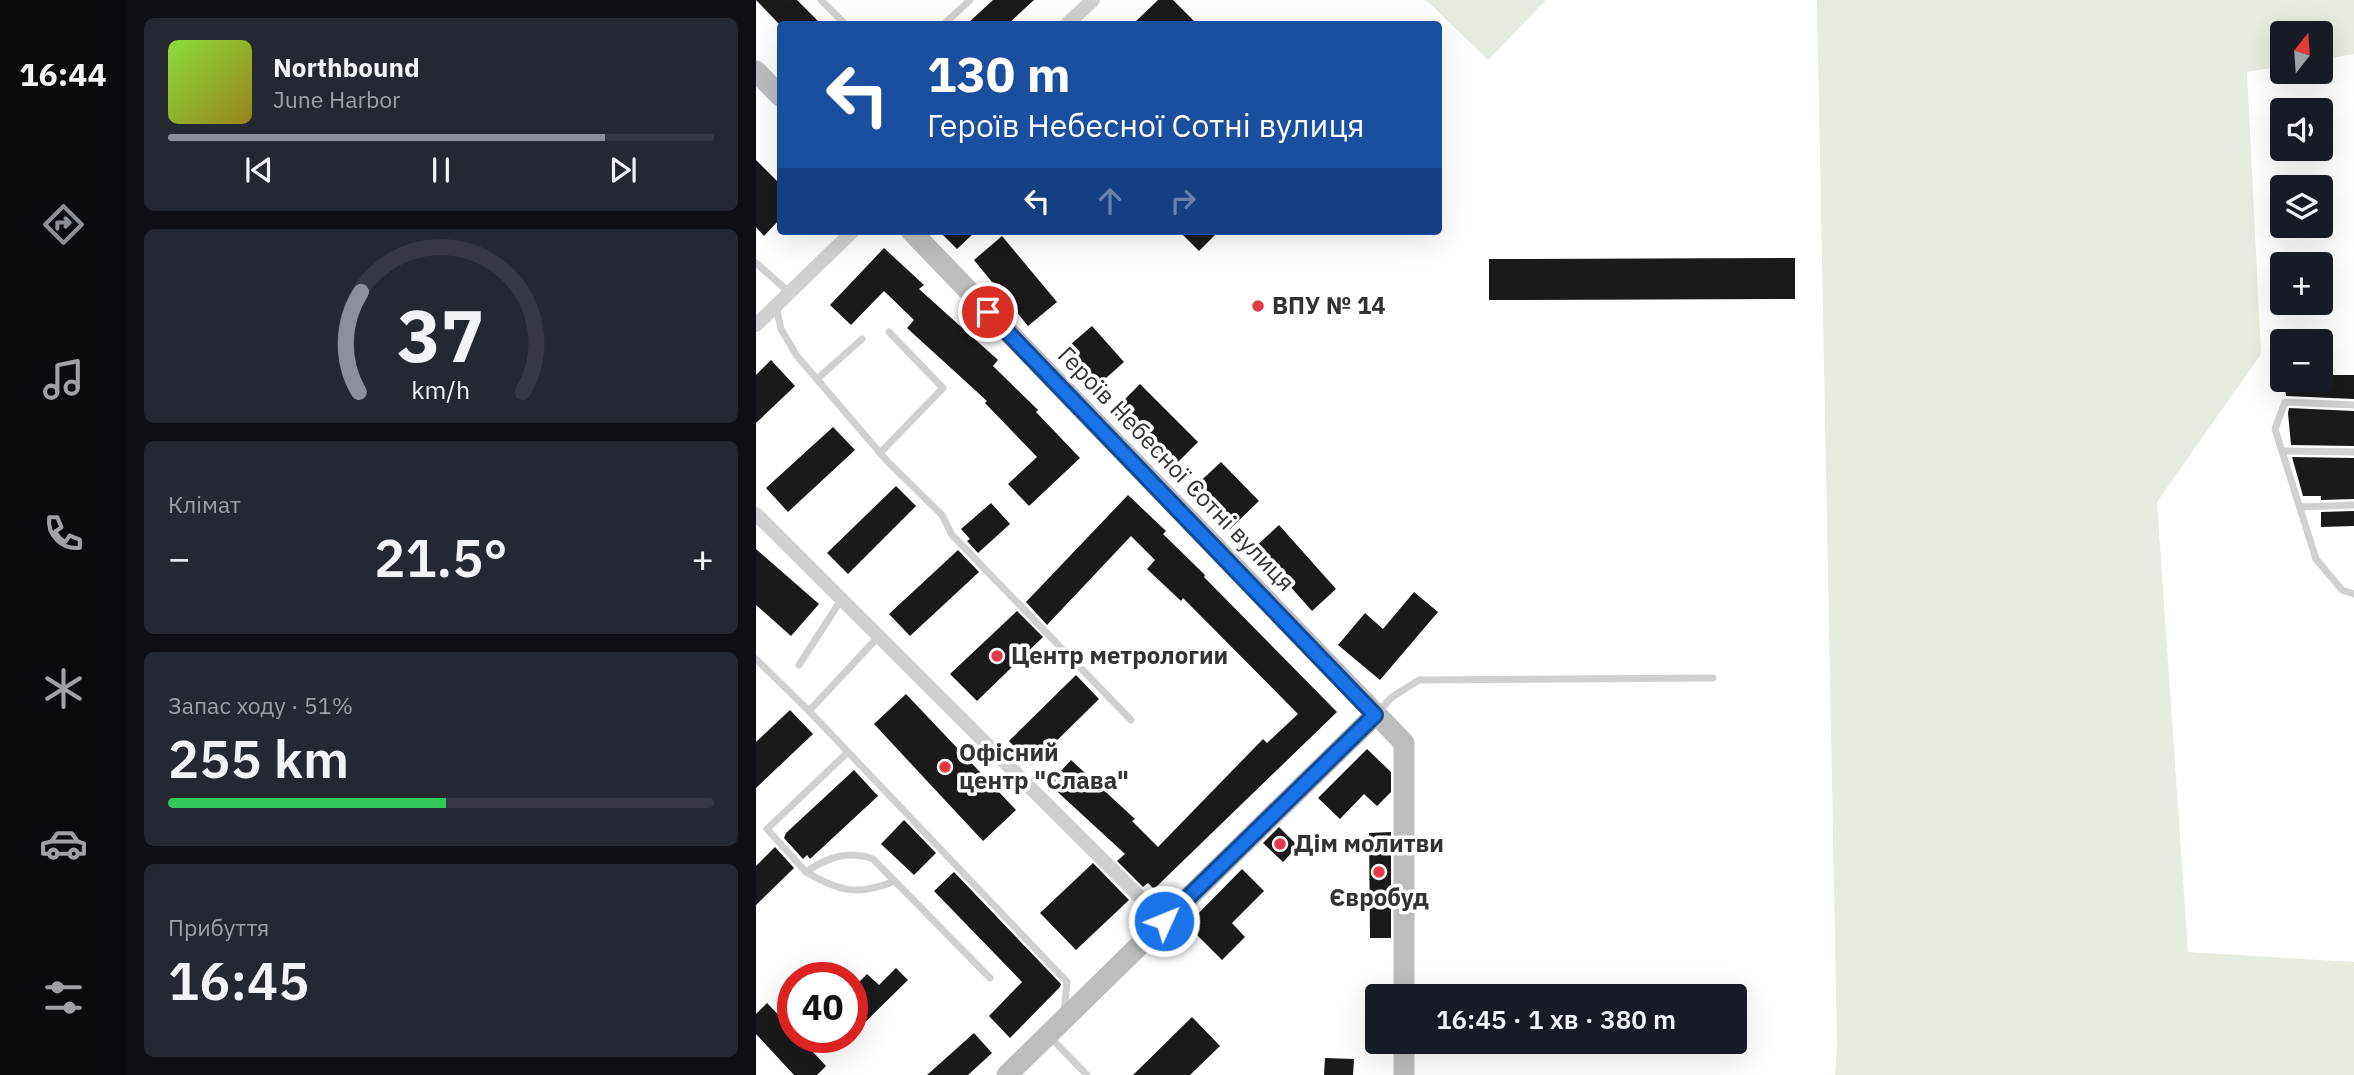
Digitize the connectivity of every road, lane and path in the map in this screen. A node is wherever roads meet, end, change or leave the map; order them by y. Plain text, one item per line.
1 (821, 0) edge
2 (970, 0) edge
3 (1093, 0) edge
4 (842, 21) edge
5 (947, 21) edge
6 (1070, 21) edge
7 (756, 71) edge
8 (777, 93) edge
9 (849, 235) edge
10 (915, 235) edge
11 (756, 263) edge
12 (790, 293) junction
13 (776, 305) junction
14 (756, 325) edge
15 (889, 332) dead end
16 (862, 340) dead end
17 (817, 379) junction
18 (2354, 405) edge
19 (2283, 451) junction
20 (2354, 452) edge
21 (880, 453) junction
22 (2354, 505) edge
23 (2300, 507) junction
24 (756, 514) edge
25 (2354, 594) edge
26 (842, 599) junction
27 (879, 636) junction
28 (756, 659) edge
29 (799, 665) dead end
30 (1713, 678) dead end
31 (809, 711) junction
32 (1375, 715) junction
33 (1131, 720) dead end
34 (848, 752) junction
35 (806, 872) junction
36 (895, 881) junction
37 (1164, 921) junction
38 (990, 978) dead end
39 (1404, 984) edge
40 (1064, 1019) junction
41 (1048, 1035) junction
42 (1404, 1054) edge
43 (1007, 1075) edge
44 (1087, 1075) edge
45 (1404, 1075) edge

1 - 4 lane
2 - 5 lane
3 - 6 street
7 - 8 street
9 - 12 street
10 - 32 street, Героїв Небесної Сотні вулиця
11 - 12 lane
12 - 13 street
13 - 14 street
13 - 17 lane
15 - 21 lane
16 - 17 lane
17 - 21 lane
18 - 19 lane
19 - 20 lane
19 - 23 lane
21 - 33 lane
22 - 23 lane
23 - 25 lane
24 - 26 street
26 - 27 street
26 - 29 lane
27 - 31 lane
27 - 37 street
28 - 31 lane
30 - 32 lane
31 - 34 lane
32 - 37 street
32 - 39 street, Героїв Небесної Сотні вулиця
34 - 35 lane
34 - 40 lane
35 - 36 lane
35 - 36 lane
36 - 38 lane
37 - 40 street
40 - 41 street
41 - 43 street
41 - 44 lane
42 - 45 street

